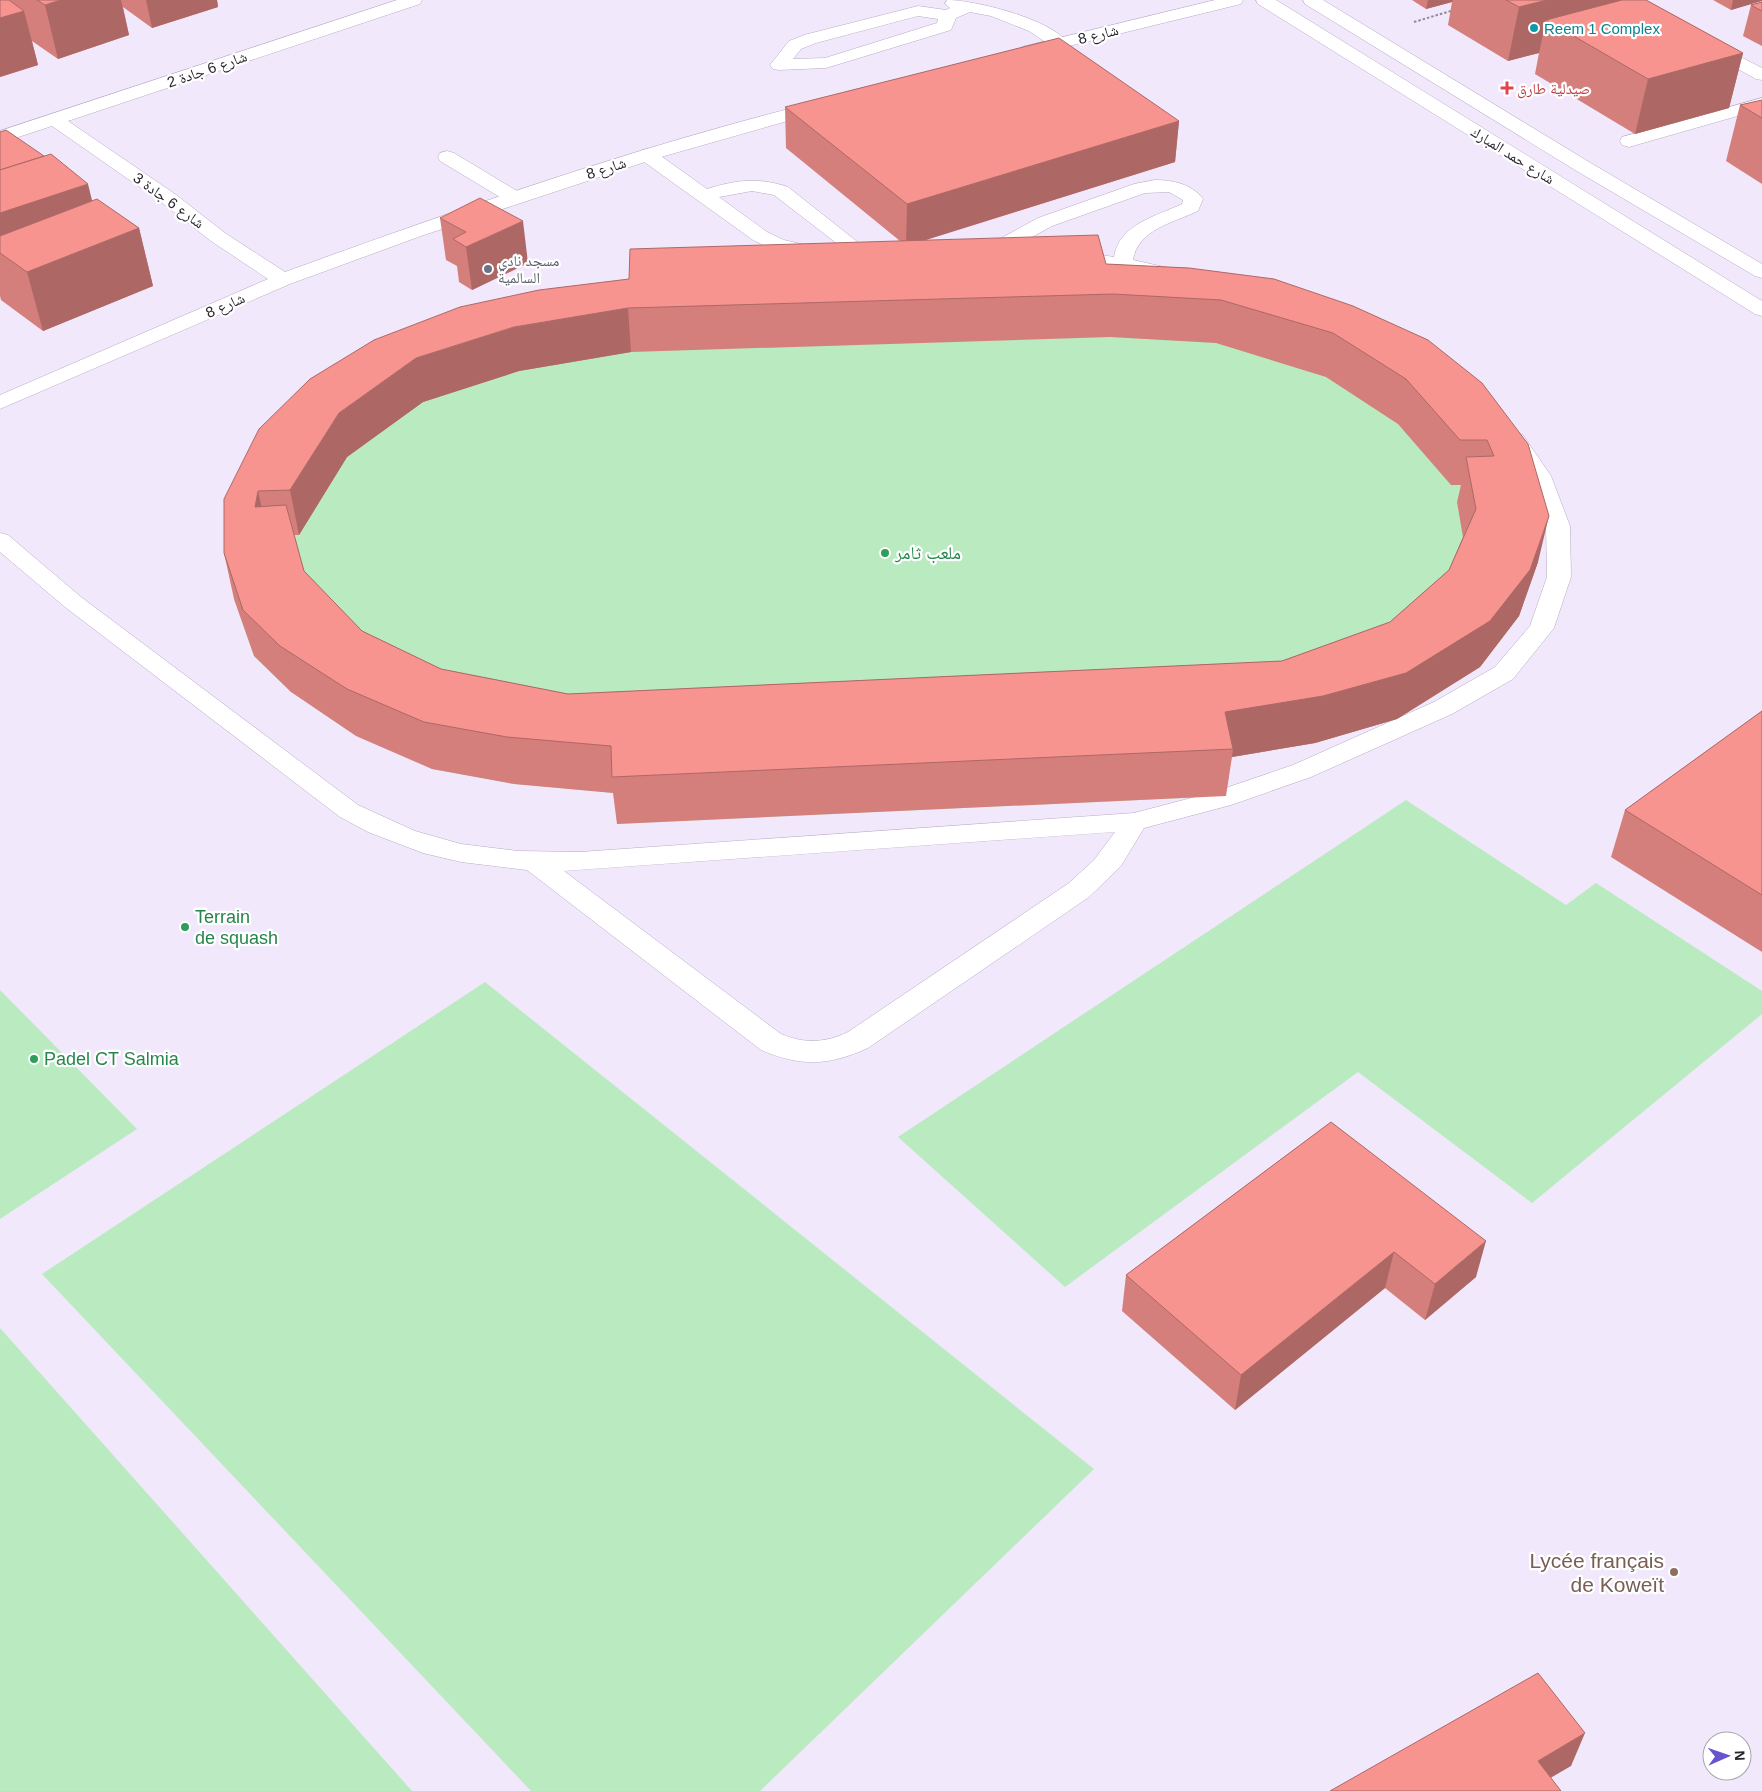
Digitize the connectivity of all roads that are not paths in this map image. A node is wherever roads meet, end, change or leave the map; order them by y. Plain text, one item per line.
1 (414, 0) edge
2 (914, 0) edge
3 (1235, 0) edge
4 (1264, 0) edge
5 (1311, 0) edge
6 (1015, 2) dead end
7 (970, 6) junction
8 (989, 9) junction
9 (948, 15) junction
10 (1695, 38) edge
11 (1059, 43) junction
12 (1014, 54) edge
13 (1762, 75) edge
14 (837, 101) edge
15 (1762, 103) edge
16 (55, 120) junction
17 (0, 137) edge
18 (1629, 141) dead end
19 (647, 155) junction
20 (448, 157) dead end
21 (704, 196) junction
22 (515, 198) junction
23 (968, 250) edge
24 (994, 250) junction
25 (890, 253) edge
26 (864, 255) junction
27 (1123, 264) junction
28 (1762, 272) edge
29 (1184, 276) edge
30 (283, 280) junction
31 (1762, 310) edge
32 (0, 404) edge
33 (1502, 425) edge
34 (0, 540) edge
35 (0, 567) edge
36 (73, 602) junction
37 (1134, 822) junction
38 (536, 862) junction

1 - 16 street, شارع 6 جادة 2
2 - 7 street
3 - 11 street, شارع 8
4 - 31 street, شارع حمد المبارك
5 - 28 street, شارع حمد المبارك
6 - 8 street
7 - 8 street
7 - 9 street
8 - 11 street
9 - 9 street
10 - 13 street
11 - 12 street, شارع 8
14 - 19 street, شارع 8
15 - 18 street
16 - 17 street, شارع 6 جادة 2
16 - 30 street, شارع 6 جادة 3
19 - 21 street
19 - 22 street, شارع 8
20 - 22 street
21 - 26 street
21 - 26 street
22 - 30 street, شارع 8
23 - 24 street
24 - 27 street
24 - 27 street
25 - 26 street
27 - 29 street
30 - 32 street, شارع 8
33 - 37 street
34 - 36 street
35 - 36 street
36 - 38 street
37 - 38 street
37 - 38 street

